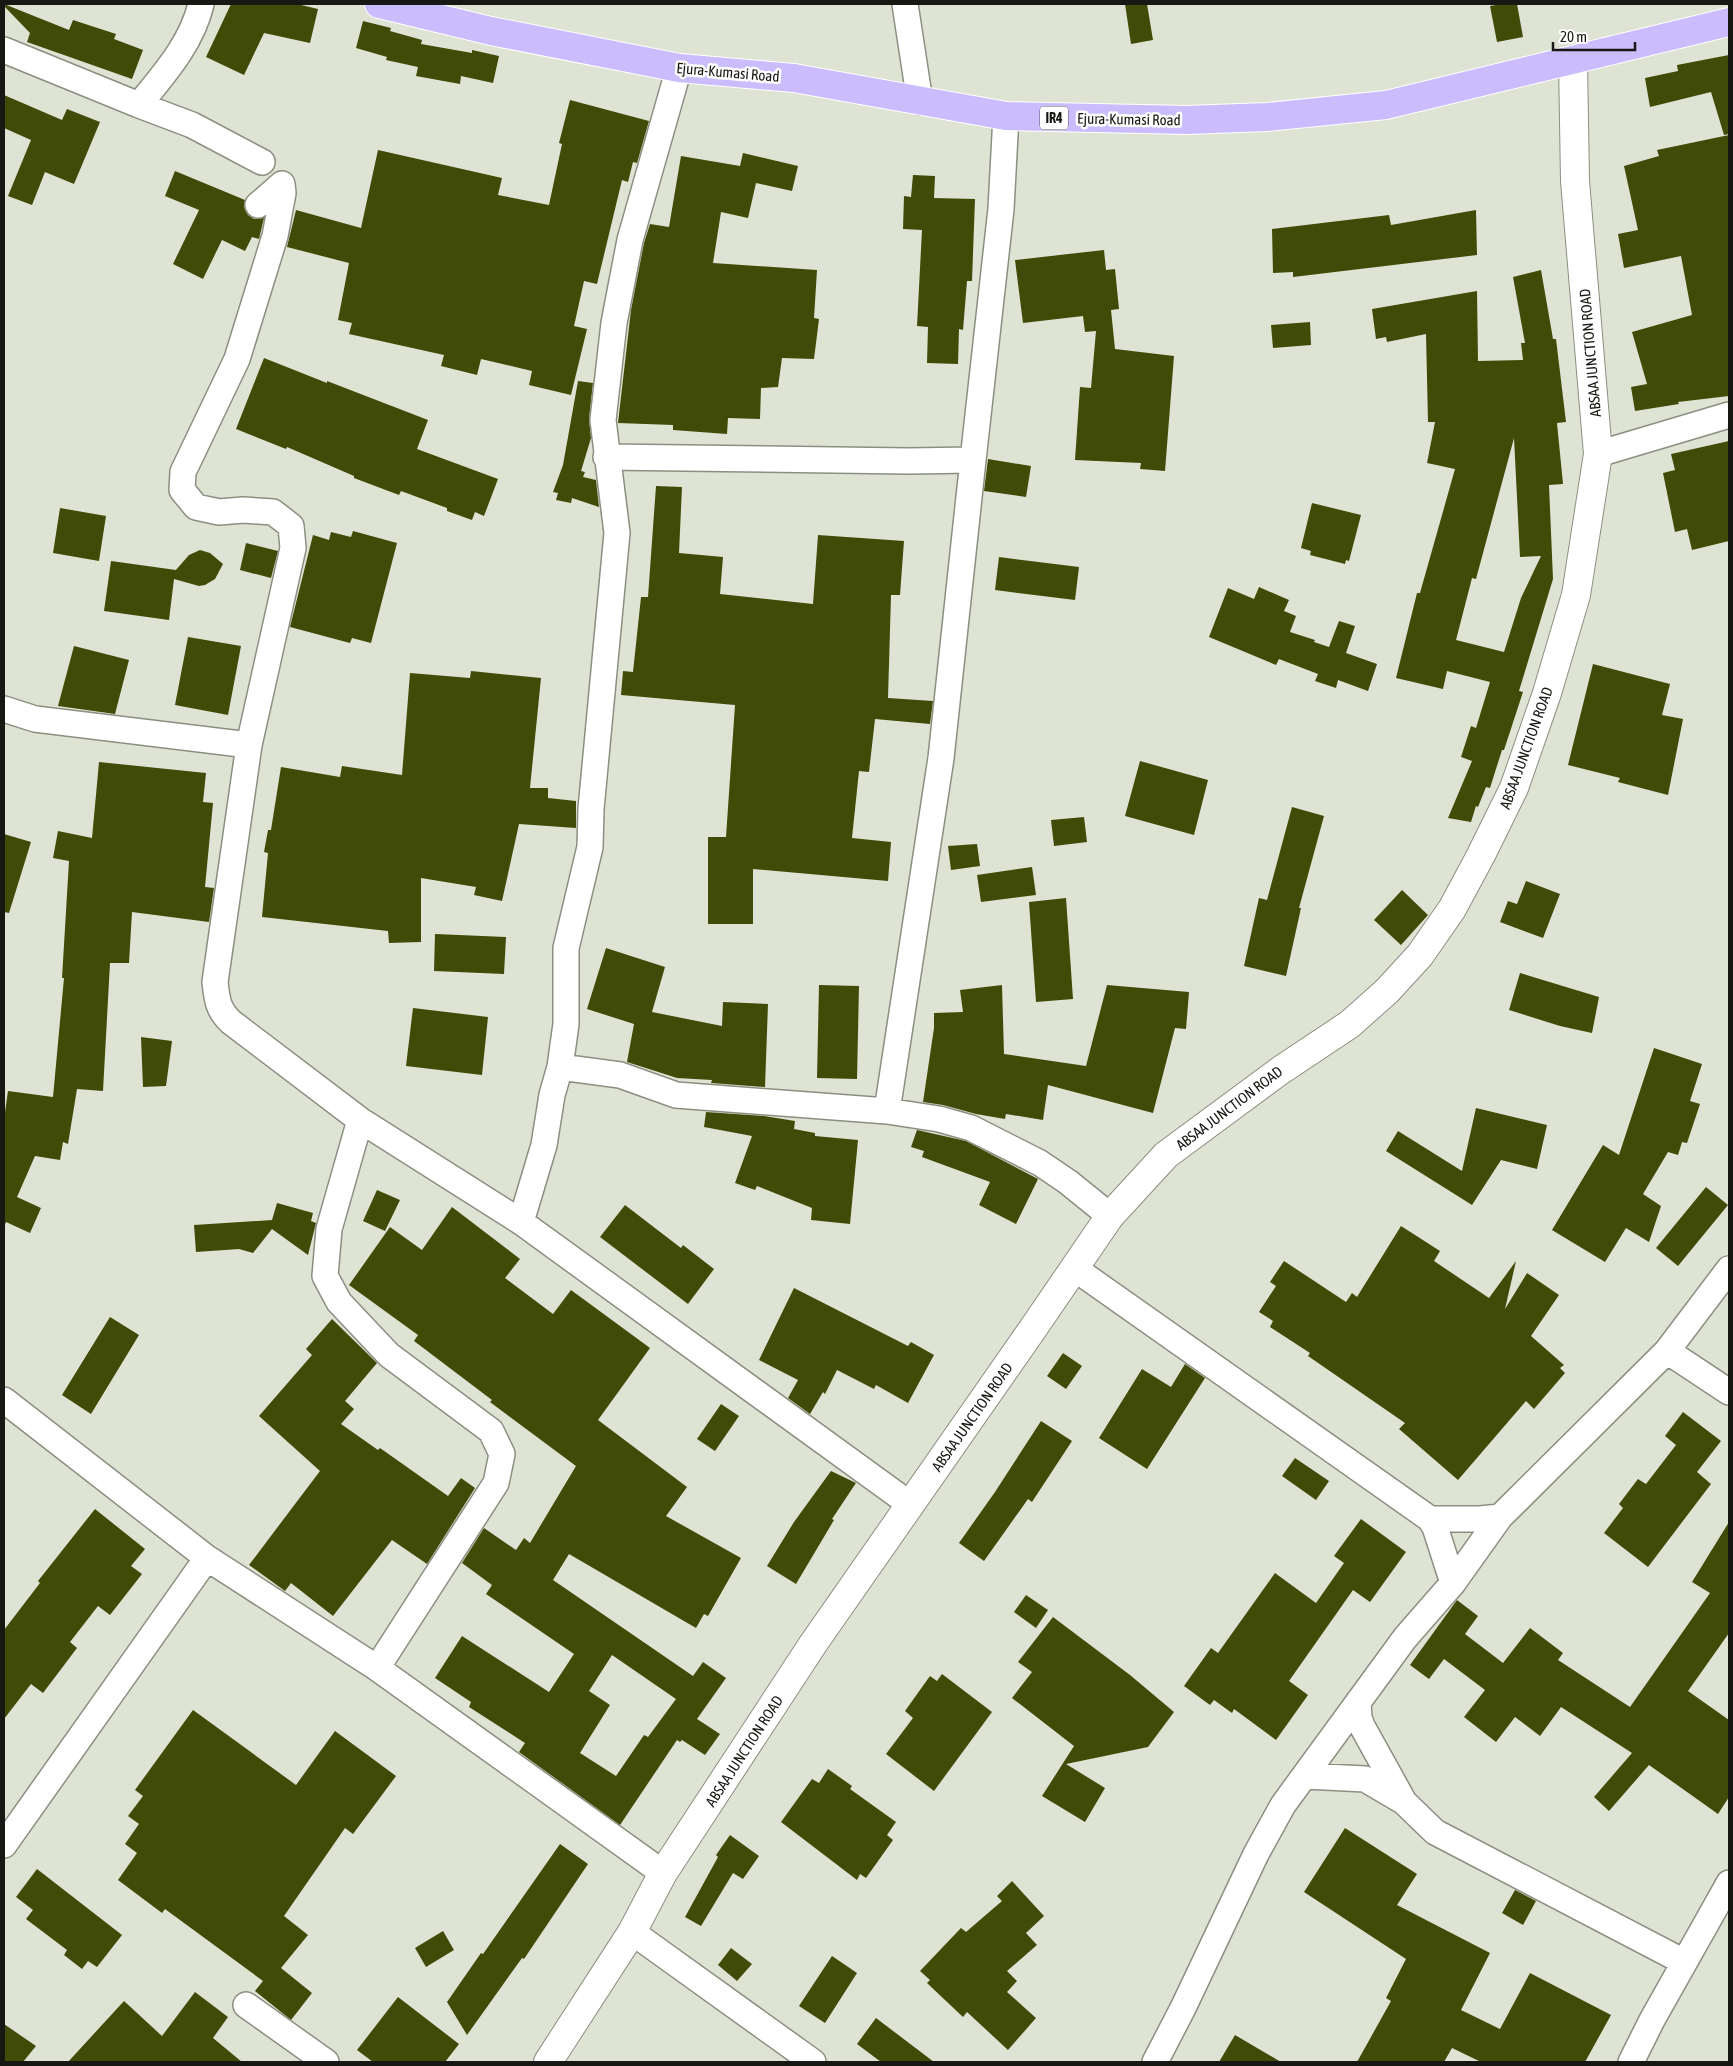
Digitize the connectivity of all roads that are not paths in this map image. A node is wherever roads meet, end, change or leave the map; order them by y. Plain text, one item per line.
1 (201, 4) edge
2 (379, 4) edge
3 (905, 4) edge
4 (1729, 22) edge
5 (4, 50) edge
6 (1573, 61) junction
7 (679, 68) junction
8 (920, 102) junction
9 (139, 105) junction
10 (1006, 116) junction
11 (262, 162) dead end
12 (258, 205) dead end
13 (1729, 415) edge
14 (1598, 454) junction
15 (606, 458) junction
16 (973, 460) junction
17 (4, 709) edge
18 (249, 745) junction
19 (560, 1067) junction
20 (886, 1110) junction
21 (360, 1120) junction
22 (1110, 1216) junction
23 (521, 1222) junction
24 (1074, 1268) junction
25 (1729, 1269) edge
26 (1666, 1350) junction
27 (1729, 1392) edge
28 (4, 1400) edge
29 (911, 1505) junction
30 (1500, 1517) junction
31 (1430, 1519) junction
32 (207, 1558) junction
33 (1454, 1583) junction
34 (377, 1668) junction
35 (1358, 1702) junction
36 (1306, 1776) junction
37 (1404, 1802) junction
38 (4, 1845) edge
39 (664, 1874) junction
40 (1729, 1883) edge
41 (632, 1932) junction
42 (1684, 1962) junction
43 (246, 2005) dead end
44 (326, 2062) edge
45 (548, 2062) edge
46 (813, 2062) edge
47 (1155, 2062) edge
48 (1632, 2062) edge

1 - 9 street
2 - 7 main road, Ejura-Kumasi Road / IR4
3 - 8 street
4 - 6 main road, Ejura-Kumasi Road / IR4
5 - 9 street
6 - 10 main road, Ejura-Kumasi Road / IR4
6 - 14 street, ABSAA JUNCTION ROAD
7 - 8 main road, Ejura-Kumasi Road / IR4
7 - 15 street
8 - 10 main road, Ejura-Kumasi Road / IR4
9 - 11 street
10 - 16 street
12 - 18 street
13 - 14 street
14 - 22 street, ABSAA JUNCTION ROAD
15 - 16 street
15 - 19 street
16 - 20 street
17 - 18 street
18 - 21 street
19 - 20 street
19 - 23 street
20 - 22 street
21 - 23 street
21 - 34 street
22 - 24 street, ABSAA JUNCTION ROAD
23 - 29 street
24 - 29 street, ABSAA JUNCTION ROAD
24 - 31 street
25 - 26 street
26 - 27 street
26 - 30 street
28 - 32 street
29 - 39 street, ABSAA JUNCTION ROAD
30 - 31 street
30 - 33 street
31 - 33 street
32 - 34 street
32 - 38 street
33 - 35 street
34 - 39 street
35 - 36 street
35 - 37 street
36 - 37 street
36 - 47 street
37 - 42 street
39 - 41 street, ABSAA JUNCTION ROAD
40 - 42 street
41 - 45 street, ABSAA JUNCTION ROAD
41 - 46 street
42 - 48 street
43 - 44 street

